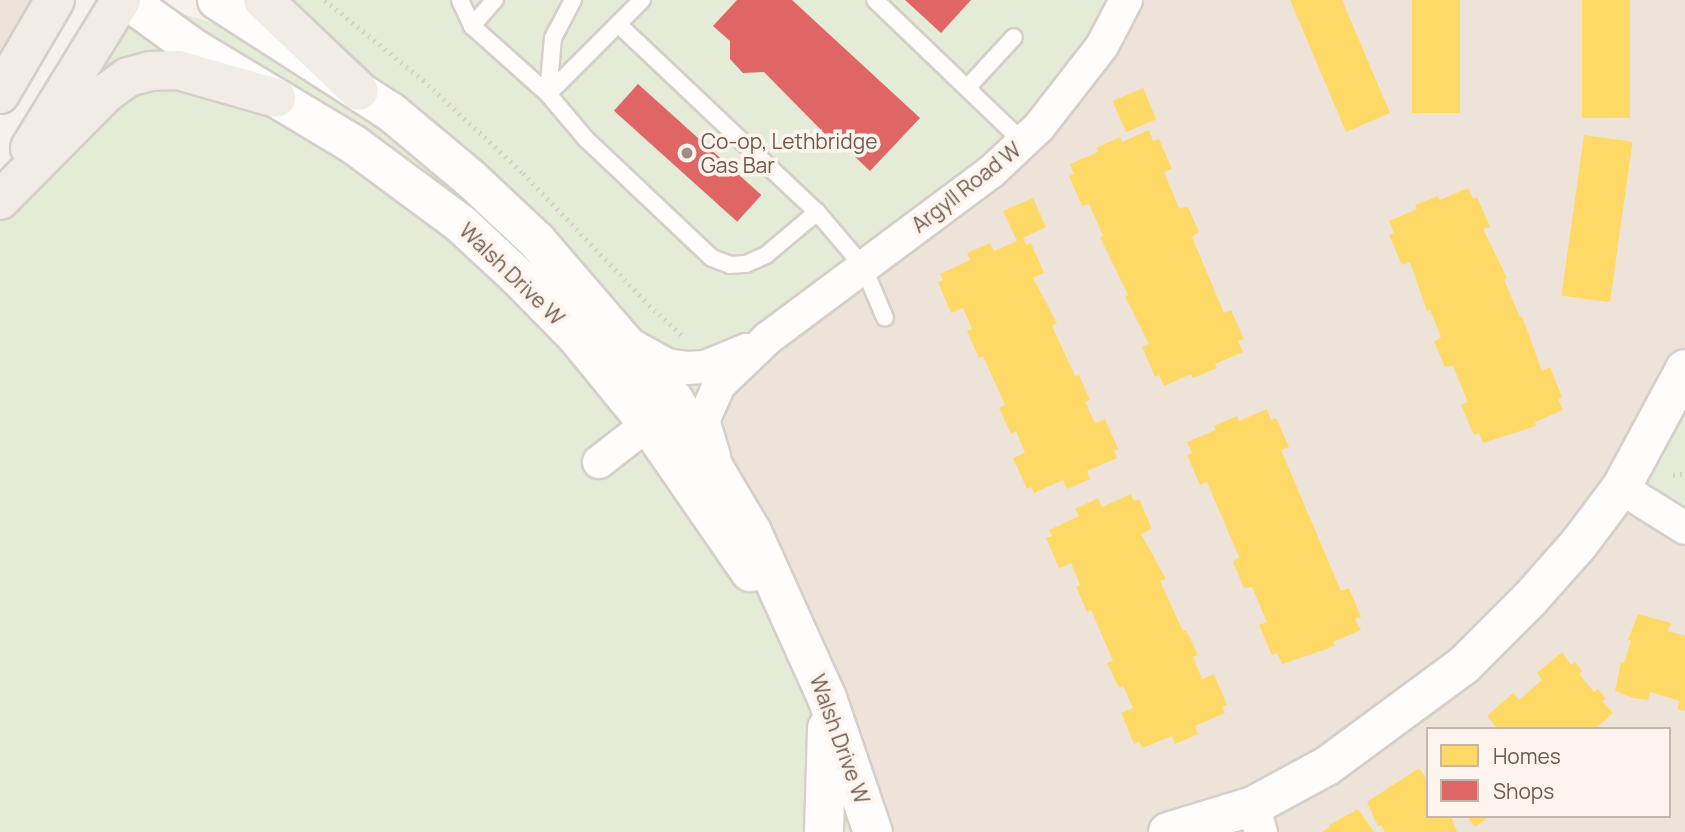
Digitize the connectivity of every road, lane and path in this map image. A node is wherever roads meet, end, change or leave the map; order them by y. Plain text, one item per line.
1 (55, 0) edge
2 (121, 0) edge
3 (127, 0) edge
4 (217, 0) edge
5 (263, 0) edge
6 (495, 0) edge
7 (573, 0) edge
8 (642, 0) edge
9 (875, 0) edge
10 (1126, 0) edge
11 (463, 2) edge
12 (618, 24) junction
13 (472, 26) junction
14 (1014, 37) dead end
15 (967, 88) junction
16 (359, 91) junction
17 (0, 94) edge
18 (548, 94) junction
19 (276, 98) junction
20 (1023, 142) junction
21 (0, 199) edge
22 (817, 212) junction
23 (863, 266) junction
24 (885, 318) dead end
25 (768, 338) junction
26 (621, 339) junction
27 (1685, 369) edge
28 (648, 424) junction
29 (599, 461) dead end
30 (1685, 473) edge
31 (1673, 475) dead end
32 (724, 481) junction
33 (1621, 488) junction
34 (1685, 528) edge
35 (804, 647) junction
36 (827, 698) junction
37 (1257, 819) edge
38 (824, 832) edge
39 (873, 832) edge
40 (1168, 832) edge

1 - 17 main road
2 - 21 main road
3 - 19 main road, Walsh Drive W
4 - 16 main road, Walsh Drive W
5 - 16 main road
6 - 13 lane
7 - 18 lane
8 - 12 lane
9 - 15 lane
10 - 20 street, Argyll Road W
11 - 13 lane
12 - 18 lane
12 - 22 lane
13 - 18 lane
14 - 15 lane
15 - 20 lane
16 - 26 main road, Walsh Drive W
18 - 22 lane
19 - 21 main road
19 - 28 main road, Walsh Drive W
20 - 23 street, Argyll Road W
22 - 23 lane
23 - 24 lane
23 - 25 street, Argyll Road W
25 - 26 street
25 - 32 street
26 - 32 main road, Walsh Drive W
27 - 33 main road
28 - 29 street
28 - 35 main road, Walsh Drive W
30 - 31 path
32 - 35 main road, Walsh Drive W
33 - 34 street
33 - 37 main road
35 - 36 main road, Walsh Drive W
36 - 38 main road
36 - 39 main road, Walsh Drive W
37 - 40 main road

